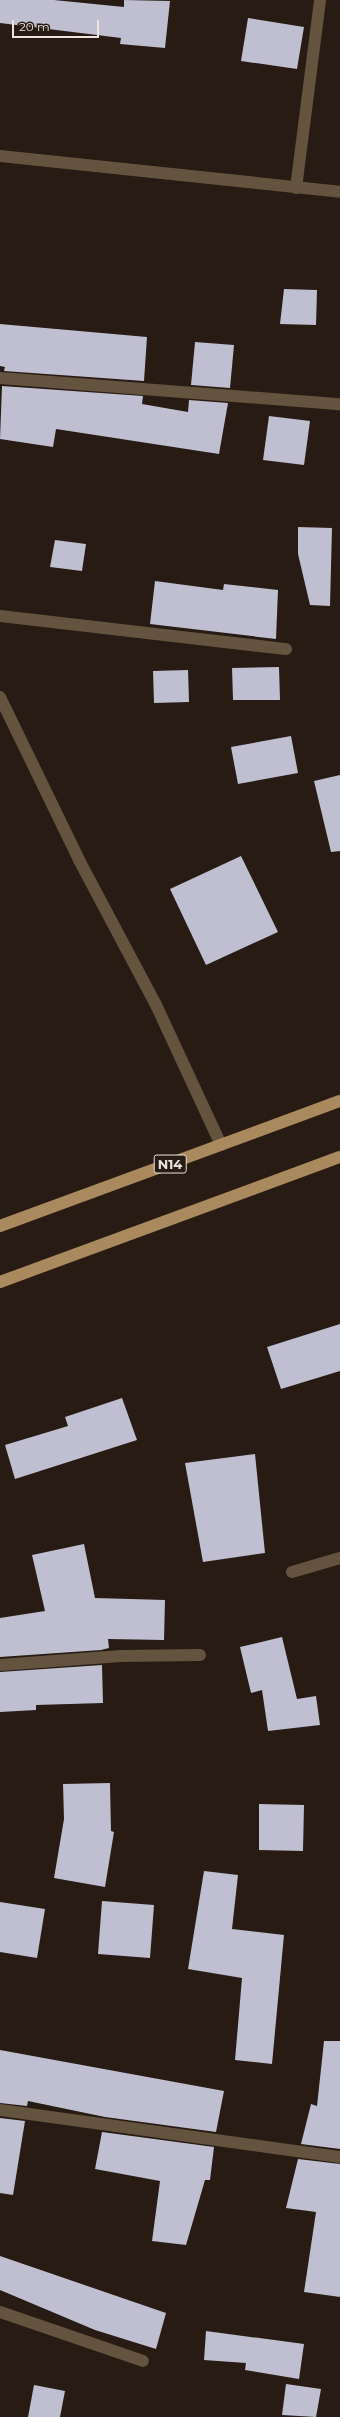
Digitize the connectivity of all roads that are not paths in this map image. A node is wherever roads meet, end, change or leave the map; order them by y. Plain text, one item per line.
1 (320, 0) edge
2 (0, 156) edge
3 (296, 188) junction
4 (340, 192) edge
5 (0, 378) edge
6 (340, 404) edge
7 (0, 616) edge
8 (286, 649) dead end
9 (0, 697) edge
10 (340, 1101) edge
11 (221, 1145) junction
12 (340, 1157) edge
13 (0, 1226) edge
14 (0, 1282) edge
15 (340, 1558) edge
16 (292, 1572) dead end
17 (200, 1656) dead end
18 (0, 1665) edge
19 (0, 2110) edge
20 (340, 2157) edge
21 (0, 2312) edge
22 (143, 2361) dead end

1 - 3 street
2 - 3 street
3 - 4 street
5 - 6 street
7 - 8 street
9 - 11 street
10 - 11 main road, N14
11 - 13 main road, N14
12 - 14 main road
15 - 16 street
17 - 18 street
19 - 20 street
21 - 22 street

